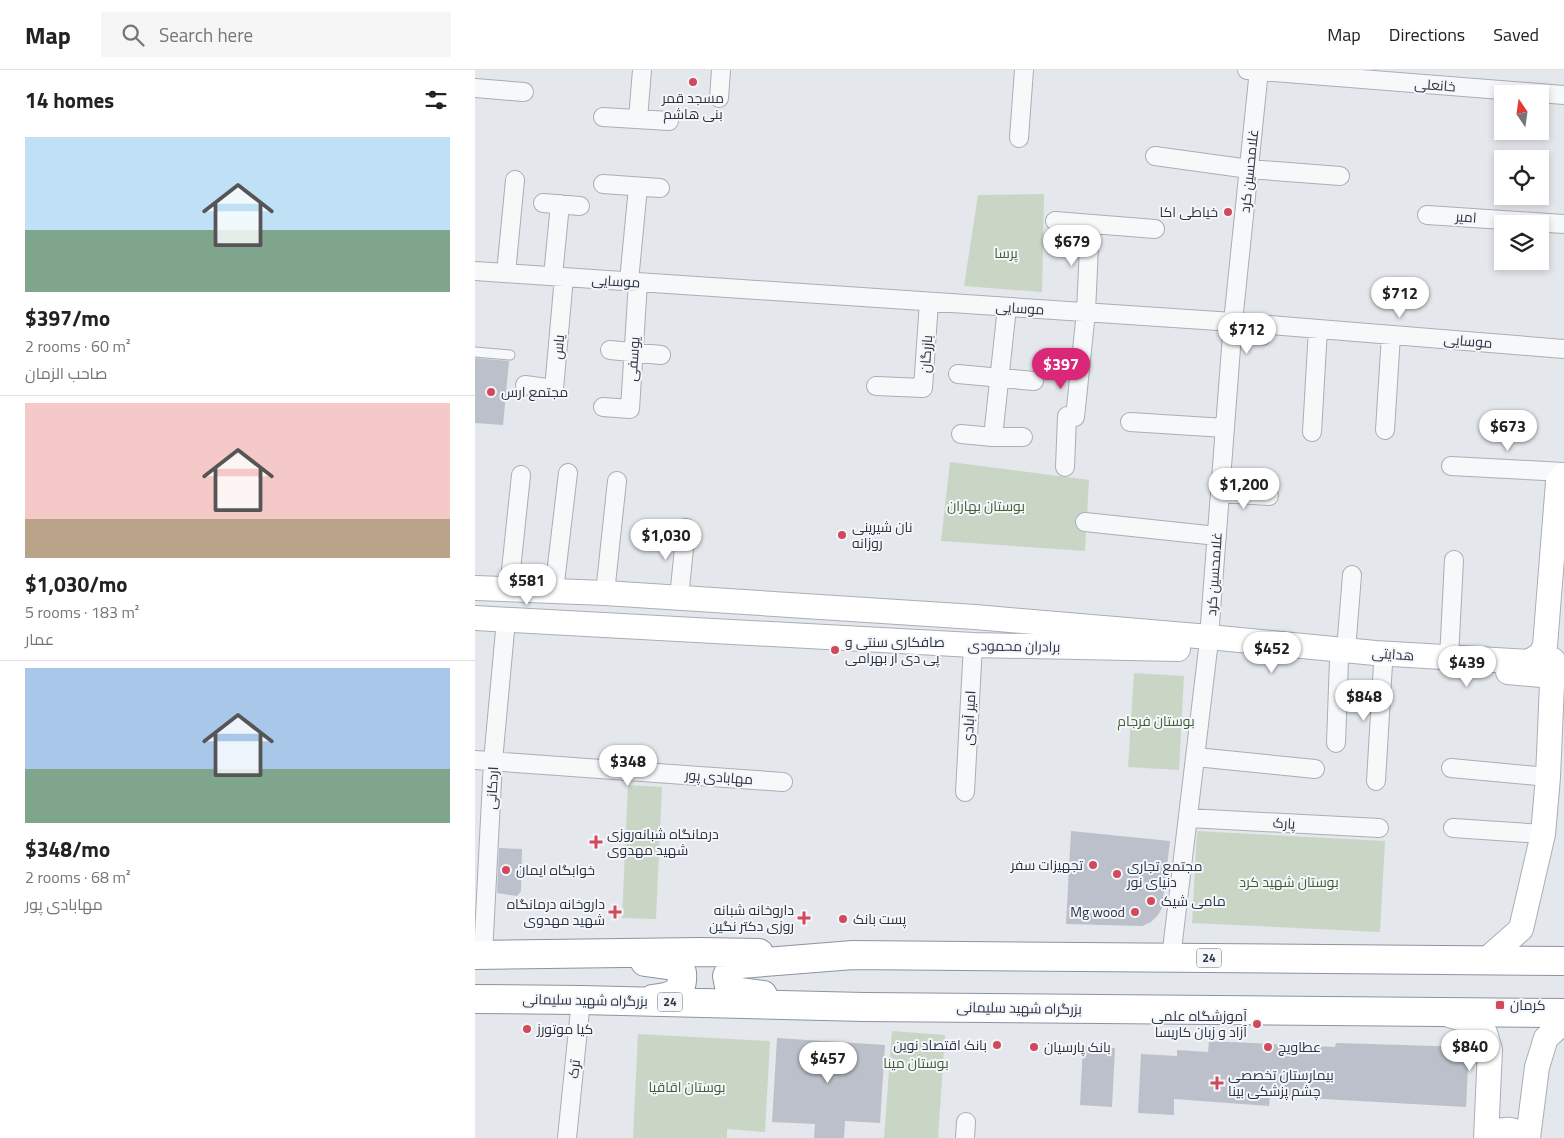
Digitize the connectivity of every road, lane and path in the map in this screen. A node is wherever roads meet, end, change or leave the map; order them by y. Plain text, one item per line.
1 (642, 70) edge
2 (721, 70) edge
3 (1024, 70) edge
4 (1255, 70) edge
5 (475, 88) edge
6 (524, 92) dead end
7 (1564, 95) edge
8 (719, 98) dead end
9 (603, 117) dead end
10 (638, 119) junction
11 (669, 121) dead end
12 (1019, 138) dead end
13 (1155, 156) dead end
14 (1249, 169) junction
15 (1340, 176) dead end
16 (515, 180) dead end
17 (603, 184) dead end
18 (638, 187) junction
19 (660, 188) dead end
20 (580, 206) dead end
21 (1427, 215) dead end
22 (1055, 221) dead end
23 (1090, 224) junction
24 (1564, 224) edge
25 (1155, 229) dead end
26 (475, 271) edge
27 (506, 273) junction
28 (558, 277) junction
29 (634, 282) junction
30 (929, 302) junction
31 (1007, 307) junction
32 (1086, 312) junction
33 (1233, 322) junction
34 (1318, 329) junction
35 (1391, 335) junction
36 (1564, 349) edge
37 (610, 350) dead end
38 (475, 352) edge
39 (634, 353) junction
40 (661, 355) dead end
41 (510, 356) dead end
42 (958, 374) dead end
43 (999, 377) junction
44 (1033, 381) dead end
45 (525, 386) dead end
46 (876, 386) dead end
47 (603, 407) dead end
48 (1129, 422) dead end
49 (1225, 428) junction
50 (1385, 430) dead end
51 (1312, 432) dead end
52 (961, 434) dead end
53 (993, 437) junction
54 (1023, 437) dead end
55 (1451, 466) dead end
56 (1065, 467) dead end
57 (568, 473) dead end
58 (1564, 473) edge
59 (521, 475) dead end
60 (617, 481) dead end
61 (1220, 493) junction
62 (1269, 496) dead end
63 (1085, 522) dead end
64 (686, 528) dead end
65 (1217, 536) junction
66 (1564, 542) edge
67 (1454, 560) dead end
68 (1352, 575) dead end
69 (475, 588) edge
70 (509, 589) junction
71 (554, 591) junction
72 (605, 594) junction
73 (679, 598) junction
74 (475, 618) edge
75 (507, 620) junction
76 (1209, 643) junction
77 (973, 645) junction
78 (1343, 655) junction
79 (1449, 658) junction
80 (1383, 664) junction
81 (1558, 676) edge
82 (1336, 743) dead end
83 (1196, 757) junction
84 (475, 760) edge
85 (493, 761) junction
86 (1451, 768) dead end
87 (1315, 769) dead end
88 (1548, 777) junction
89 (1376, 781) dead end
90 (783, 782) dead end
91 (965, 792) dead end
92 (1189, 818) junction
93 (1379, 828) dead end
94 (1453, 828) dead end
95 (1543, 834) junction
96 (584, 953) junction
97 (479, 955) edge
98 (853, 955) junction
99 (1171, 958) junction
100 (1486, 960) junction
101 (1564, 961) edge
102 (475, 999) edge
103 (581, 1000) junction
104 (864, 1007) junction
105 (1440, 1012) junction
106 (1564, 1013) edge
107 (1564, 1023) edge
108 (567, 1138) edge
109 (1486, 1138) edge
110 (1492, 1138) edge
111 (1524, 1138) edge
112 (1528, 1138) edge

1 - 10 street
2 - 8 street
3 - 12 street
4 - 7 street, خانعلی
4 - 14 street, غلامحسین کرد
5 - 6 street
9 - 10 street
10 - 11 street
13 - 14 street
14 - 15 street
14 - 33 street, غلامحسین کرد
16 - 27 street
17 - 18 street
18 - 19 street
18 - 29 street, یوسفی
20 - 28 street
21 - 24 street, امیر
22 - 23 street
23 - 25 street
23 - 32 street
26 - 27 street, موسایی
27 - 28 street, موسایی
28 - 29 street, موسایی
28 - 45 street, یاس
29 - 30 street, موسایی
29 - 39 street, یوسفی
30 - 31 street, موسایی
30 - 46 street, بازرگان
31 - 32 street, موسایی
31 - 43 street
32 - 33 street, موسایی
32 - 56 street
33 - 34 street, موسایی
33 - 49 street, غلامحسین کرد
34 - 35 street, موسایی
34 - 51 street
35 - 36 street, موسایی
35 - 50 street
37 - 39 street
38 - 41 lane
39 - 40 street
39 - 47 street, یوسفی
42 - 43 street
43 - 44 street
43 - 53 street
48 - 49 street
49 - 61 street, غلامحسین کرد
52 - 53 street
53 - 54 street
55 - 58 street
57 - 71 street
58 - 79 main road, هدایتی
59 - 70 street
60 - 72 street
61 - 62 street
61 - 65 street, غلامحسین کرد
63 - 65 street
64 - 73 street
65 - 76 street, غلامحسین کرد
66 - 81 main road
67 - 79 street
68 - 78 street
69 - 70 main road, برادران محمودی
70 - 71 main road, برادران محمودی
70 - 75 main road
71 - 72 main road, برادران محمودی
72 - 73 main road, برادران محمودی
73 - 76 main road, برادران محمودی
74 - 75 main road, برادران محمودی
75 - 77 main road, برادران محمودی
75 - 85 street, اردکانی
76 - 77 main road, برادران محمودی
76 - 78 main road, هدایتی
76 - 83 street, غلامحسین کرد
77 - 91 street, امیر آبادی
78 - 79 main road, هدایتی
78 - 80 main road
78 - 82 street
80 - 81 main road
80 - 89 street
81 - 88 main road
83 - 87 street
83 - 92 street, غلامحسین کرد
84 - 85 street, مهابادی پور
85 - 90 street, مهابادی پور
85 - 97 street, اردکانی
86 - 88 street
88 - 95 main road
92 - 93 street, پارک
92 - 99 street, غلامحسین کرد
94 - 95 street
95 - 100 main road
96 - 97 highway, 24
96 - 98 highway, 24
96 - 103 highway
98 - 99 highway, 24
98 - 104 highway
99 - 100 highway, 24
100 - 101 highway, 24
102 - 103 highway, بزرگراه شهید سلیمانی / 24
103 - 104 highway, بزرگراه شهید سلیمانی / 24
103 - 108 street, ترک
104 - 105 highway, بزرگراه شهید سلیمانی / 24
105 - 106 highway, بزرگراه شهید سلیمانی / 24
105 - 109 main road
107 - 112 main road
110 - 111 main road

